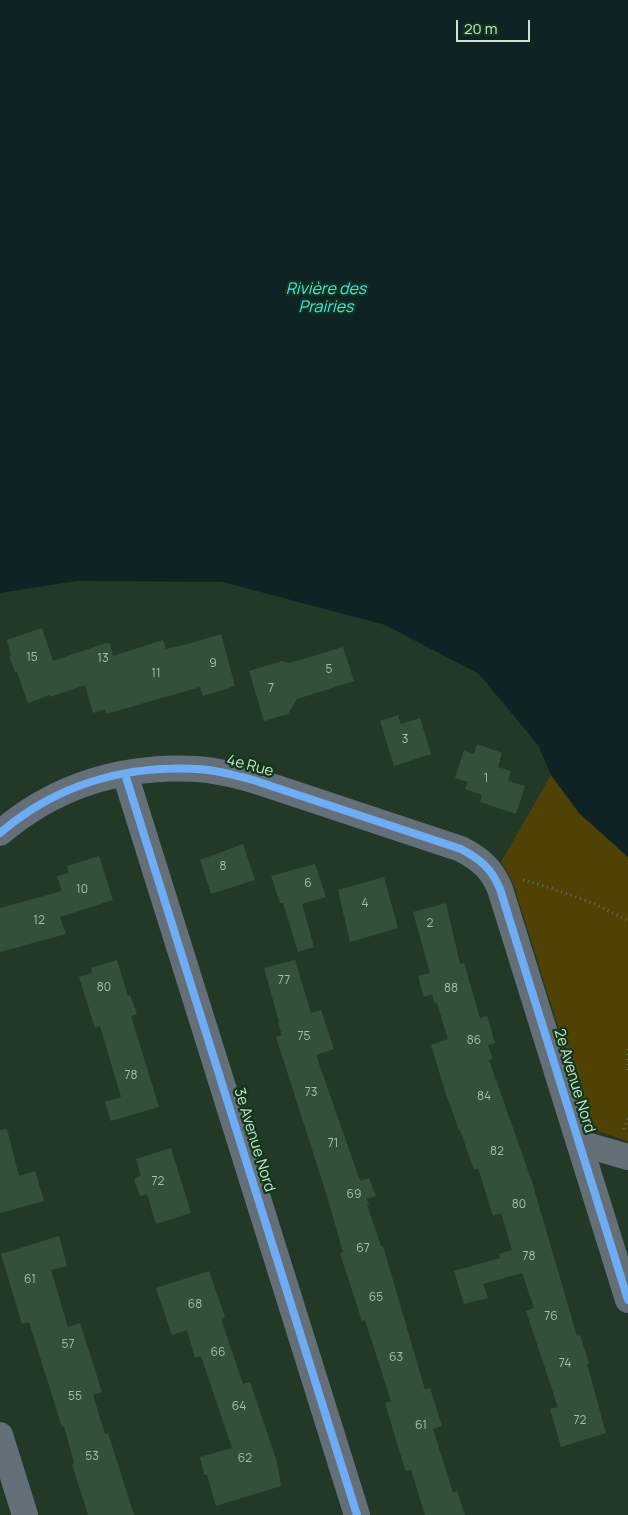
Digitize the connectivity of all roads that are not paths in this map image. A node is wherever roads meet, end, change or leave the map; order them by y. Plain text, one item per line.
1 (125, 774) junction
2 (0, 833) edge
3 (491, 871) joint
4 (579, 1143) junction
5 (628, 1157) edge
6 (628, 1300) edge
7 (0, 1435) edge
8 (25, 1515) edge
9 (357, 1515) edge

1 - 2 street, 4e Rue
1 - 3 street, 4e Rue
1 - 9 street, 3e Avenue Nord
3 - 4 street, 2e Avenue Nord
4 - 5 street
4 - 6 street, 2e Avenue Nord
7 - 8 street

